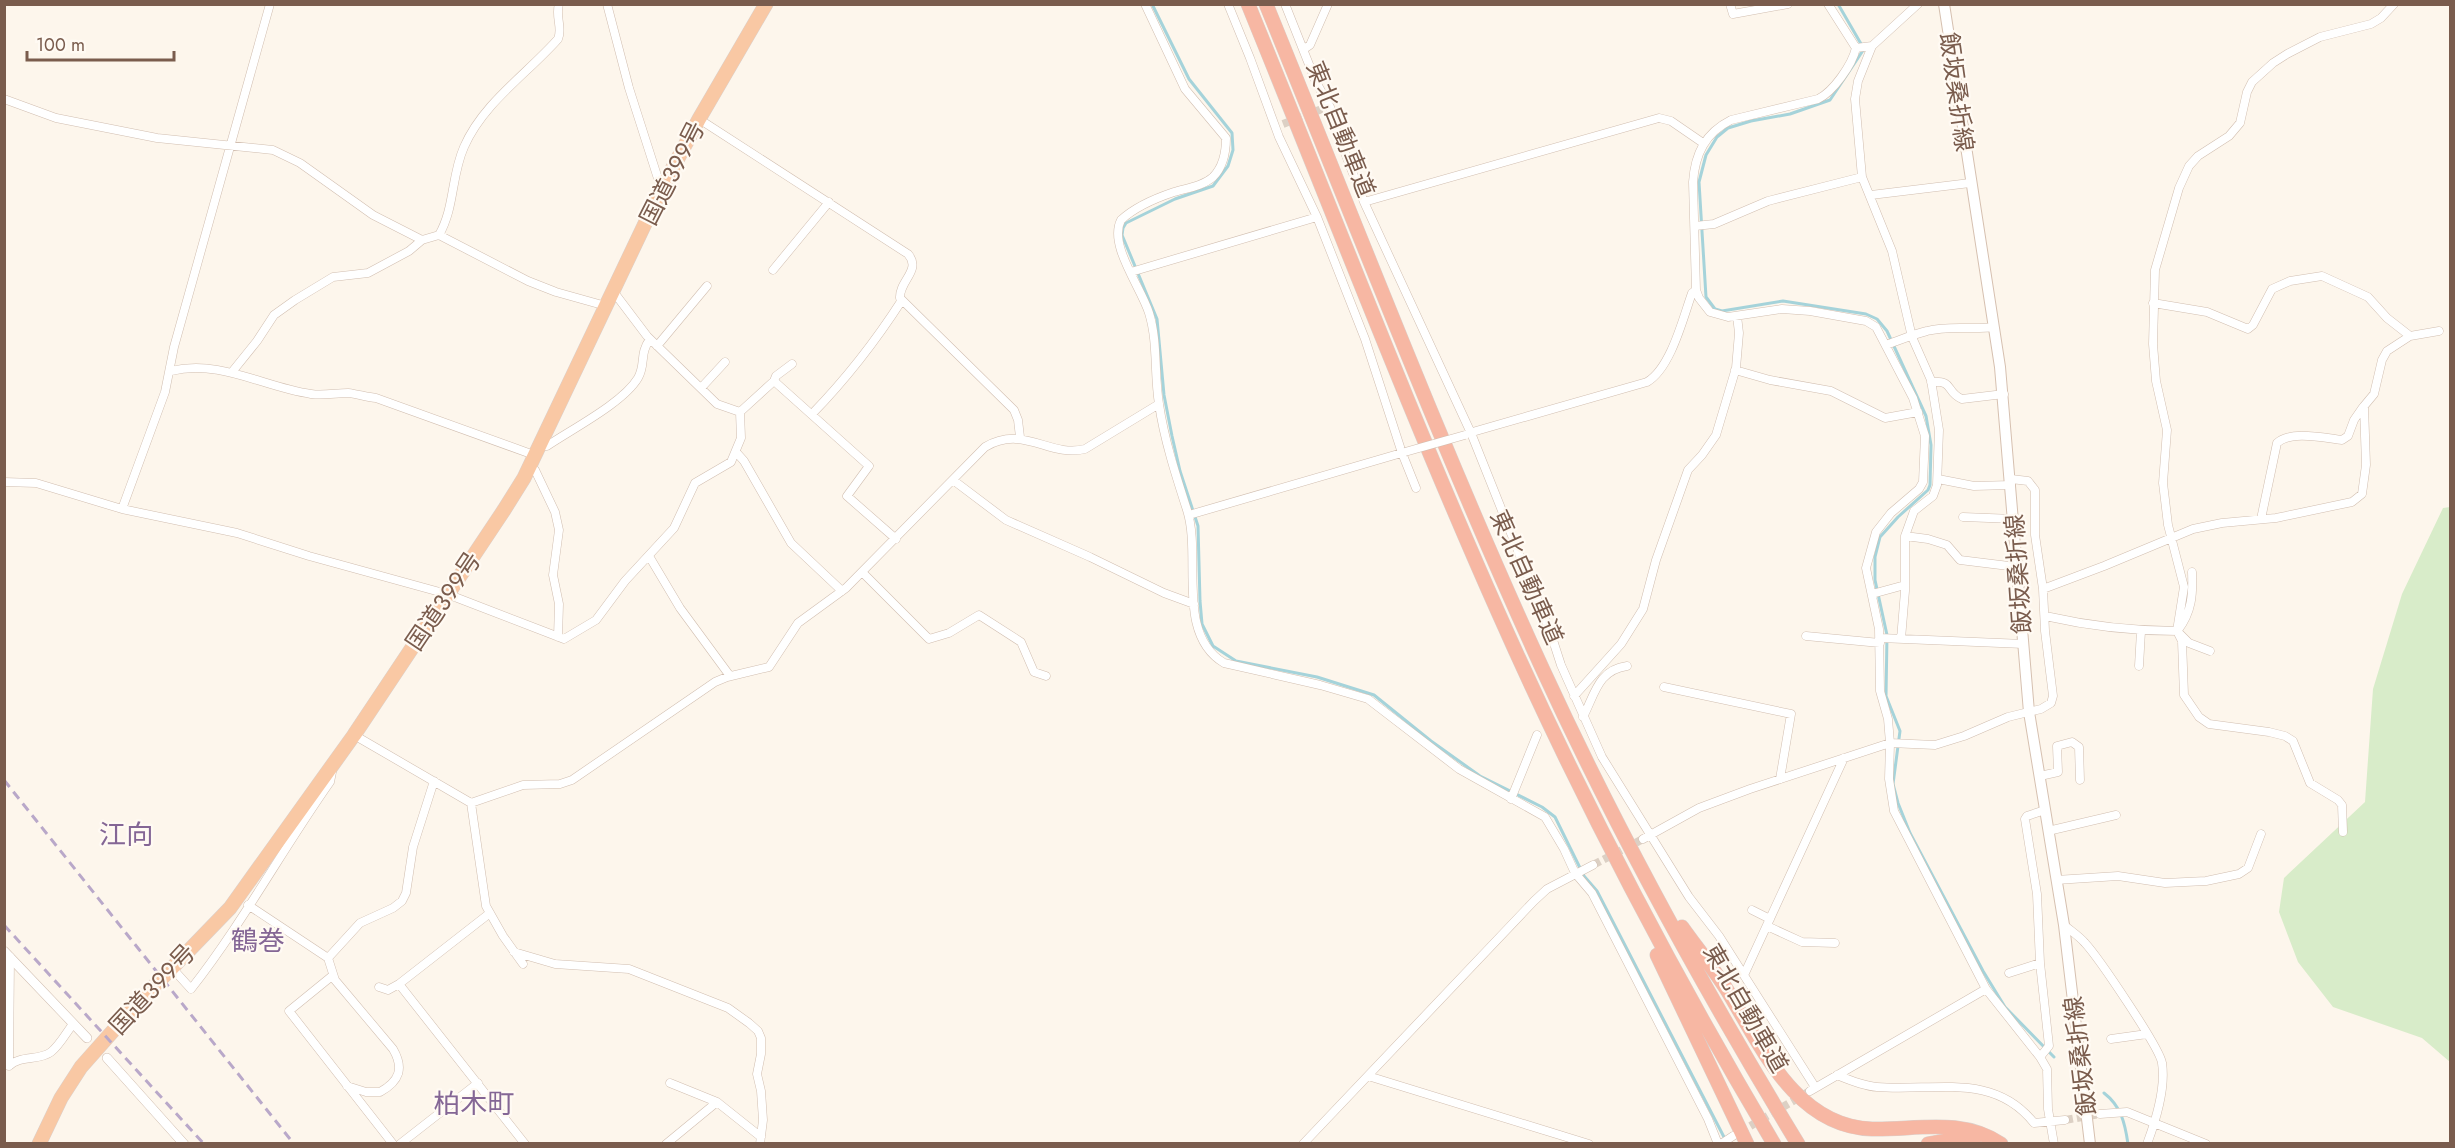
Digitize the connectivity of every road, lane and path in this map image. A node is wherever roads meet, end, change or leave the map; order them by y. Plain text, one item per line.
1 (270, 4) edge
2 (559, 4) edge
3 (607, 4) edge
4 (766, 4) edge
5 (1144, 4) edge
6 (1228, 4) edge
7 (1248, 4) edge
8 (1266, 4) edge
9 (1285, 4) edge
10 (1328, 4) edge
11 (1730, 4) edge
12 (1788, 4) edge
13 (1828, 4) edge
14 (1918, 4) edge
15 (1944, 4) edge
16 (2394, 4) edge
17 (1864, 48) junction
18 (1304, 49) junction
19 (4, 99) edge
20 (699, 119) junction
21 (1702, 143) junction
22 (229, 147) junction
23 (1862, 177) junction
24 (1971, 183) junction
25 (661, 190) junction
26 (1871, 195) junction
27 (829, 201) junction
28 (1364, 202) junction
29 (1317, 217) junction
30 (1700, 226) junction
31 (439, 236) junction
32 (422, 240) junction
33 (773, 270) dead end
34 (1132, 272) junction
35 (707, 286) dead end
36 (1696, 290) junction
37 (613, 291) junction
38 (902, 300) junction
39 (2153, 303) junction
40 (606, 306) junction
41 (1737, 316) junction
42 (1994, 327) junction
43 (2439, 331) dead end
44 (2410, 336) junction
45 (1912, 337) junction
46 (650, 339) junction
47 (1891, 343) junction
48 (657, 346) junction
49 (726, 362) dead end
50 (792, 364) dead end
51 (1735, 370) junction
52 (171, 371) junction
53 (232, 372) junction
54 (774, 381) junction
55 (1931, 382) junction
56 (701, 388) junction
57 (2004, 394) junction
58 (1159, 404) junction
59 (2364, 406) junction
60 (740, 412) junction
61 (1918, 412) junction
62 (812, 414) junction
63 (1468, 434) junction
64 (1020, 437) junction
65 (736, 452) junction
66 (1404, 453) junction
67 (534, 456) junction
68 (952, 480) junction
69 (4, 482) edge
70 (2011, 482) junction
71 (1931, 483) junction
72 (1416, 488) dead end
73 (122, 509) junction
74 (1190, 515) junction
75 (1963, 517) dead end
76 (2014, 519) junction
77 (2260, 519) junction
78 (1905, 536) junction
79 (2170, 538) junction
80 (896, 539) junction
81 (649, 556) junction
82 (2018, 567) junction
83 (862, 572) junction
84 (2192, 572) dead end
85 (1905, 585) junction
86 (2043, 588) junction
87 (842, 591) junction
88 (1876, 592) junction
89 (447, 594) junction
90 (1194, 604) junction
91 (2045, 616) junction
92 (2141, 631) junction
93 (2178, 631) junction
94 (1806, 636) dead end
95 (558, 637) junction
96 (1883, 639) junction
97 (1902, 639) junction
98 (2024, 644) junction
99 (2211, 651) dead end
100 (1627, 666) dead end
101 (2139, 666) dead end
102 (730, 676) junction
103 (1046, 676) dead end
104 (1664, 687) dead end
105 (1574, 696) junction
106 (2029, 712) junction
107 (1583, 717) junction
108 (354, 735) junction
109 (1536, 735) dead end
110 (1897, 744) junction
111 (1844, 758) junction
112 (334, 761) junction
113 (2040, 776) junction
114 (1780, 779) junction
115 (2080, 780) dead end
116 (435, 781) junction
117 (1511, 797) junction
118 (471, 802) junction
119 (2045, 810) junction
120 (1591, 811) junction
121 (2116, 815) dead end
122 (2048, 831) junction
123 (2343, 832) dead end
124 (2261, 834) dead end
125 (1652, 835) junction
126 (1643, 838) tunnel mouth
127 (1593, 865) tunnel mouth
128 (1640, 866) junction
129 (1580, 871) junction
130 (2056, 880) junction
131 (248, 904) junction
132 (1752, 910) dead end
133 (490, 913) junction
134 (1768, 922) junction
135 (2064, 925) junction
136 (1835, 943) dead end
137 (514, 952) junction
138 (7, 954) edge
139 (328, 958) junction
140 (2040, 963) junction
141 (523, 964) dead end
142 (171, 969) junction
143 (2009, 973) dead end
144 (1744, 975) junction
145 (332, 976) junction
146 (399, 984) junction
147 (379, 987) dead end
148 (1986, 989) junction
149 (73, 1024) junction
150 (2147, 1034) junction
151 (87, 1038) dead end
152 (2111, 1039) dead end
153 (2040, 1057) junction
154 (107, 1058) dead end
155 (7, 1067) edge
156 (1837, 1075) junction
157 (1368, 1076) junction
158 (478, 1083) junction
159 (670, 1083) dead end
160 (347, 1086) junction
161 (717, 1102) junction
162 (2100, 1114) tunnel mouth
163 (2065, 1120) tunnel mouth
164 (2051, 1122) junction
165 (2155, 1123) junction
166 (761, 1140) edge
167 (1724, 1141) edge
168 (39, 1143) edge
169 (184, 1143) edge
170 (393, 1143) edge
171 (400, 1143) edge
172 (525, 1143) edge
173 (666, 1143) edge
174 (1303, 1143) edge
175 (1589, 1143) edge
176 (1747, 1143) edge
177 (1774, 1143) edge
178 (1798, 1143) edge
179 (1928, 1143) edge
180 (1974, 1143) edge
181 (2001, 1143) edge
182 (2054, 1143) edge
183 (2090, 1143) edge
184 (2147, 1143) edge
185 (2206, 1143) edge

1 - 22 street
2 - 31 street
3 - 25 street
4 - 20 highway, 国道399号
5 - 34 street
6 - 29 street
7 - 120 highway, 東北自動車道
8 - 128 highway, 東北自動車道
9 - 18 street
10 - 18 street
11 - 12 street
13 - 17 street
14 - 17 street
15 - 24 main road, 飯坂桑折線
16 - 39 street
17 - 21 street
17 - 23 street
18 - 28 street
19 - 22 street
20 - 25 highway, 国道399号
20 - 27 street
21 - 28 street
21 - 30 street
22 - 32 street
22 - 52 street
23 - 26 street
23 - 30 street
24 - 26 street
24 - 42 main road, 飯坂桑折線
25 - 37 highway, 国道399号
26 - 45 street
27 - 33 street
27 - 38 street
28 - 63 street
29 - 34 street
29 - 66 street
30 - 36 street
31 - 32 street
31 - 40 street
32 - 53 street
34 - 58 street
35 - 48 street
36 - 41 street
36 - 63 street
37 - 40 highway, 国道399号
37 - 46 street
38 - 62 street
38 - 64 street
39 - 44 street
39 - 79 street
40 - 67 highway, 国道399号
41 - 47 street
41 - 51 street
42 - 45 street
42 - 57 main road, 飯坂桑折線
43 - 44 street
44 - 59 street
45 - 47 street
45 - 55 street
46 - 48 street
46 - 67 street
47 - 61 street
48 - 56 street
49 - 56 street
50 - 54 street
51 - 61 street
51 - 105 street
52 - 53 street
52 - 73 street
53 - 67 street
54 - 60 street
54 - 62 street
55 - 57 street
55 - 71 street
56 - 60 street
57 - 70 main road, 飯坂桑折線
58 - 64 street
58 - 74 street
59 - 77 street
59 - 77 street
60 - 65 street
61 - 71 street
62 - 80 street
63 - 66 street, bridge
63 - 105 street
64 - 68 street
65 - 81 street
65 - 87 street
66 - 72 street
66 - 74 street
67 - 89 highway, 国道399号
67 - 95 street
68 - 80 street
68 - 90 street
69 - 73 street
70 - 71 street
70 - 76 main road, 飯坂桑折線
70 - 86 street
71 - 78 street
71 - 88 street
73 - 89 street
74 - 90 street
75 - 76 street
76 - 82 main road, 飯坂桑折線
77 - 79 street
78 - 82 street
78 - 85 street
79 - 86 street
79 - 93 street
80 - 83 street
81 - 95 street
81 - 102 street
82 - 98 main road, 飯坂桑折線
83 - 87 street
83 - 103 street
84 - 93 street
85 - 88 street
85 - 97 street
86 - 91 street
87 - 102 street
88 - 96 street
89 - 95 street
89 - 108 highway, 国道399号
90 - 117 street
91 - 92 street
91 - 106 street
92 - 93 street
92 - 101 street
93 - 99 street
93 - 123 street
94 - 96 street
96 - 97 street
96 - 110 street
97 - 98 street
98 - 106 main road, 飯坂桑折線
100 - 107 street
102 - 118 street
104 - 114 street
105 - 107 street
106 - 110 street
106 - 113 main road, 飯坂桑折線
107 - 125 street
108 - 112 highway, 国道399号
108 - 116 street
109 - 117 street
110 - 111 street
110 - 148 street
111 - 114 street
111 - 134 street
112 - 131 street
112 - 142 highway, 国道399号
113 - 115 street
113 - 119 main road, 飯坂桑折線
114 - 125 street
116 - 118 street
116 - 139 street
117 - 129 street
118 - 133 street
119 - 122 main road, 飯坂桑折線
119 - 140 street
120 - 176 highway
120 - 177 highway, 東北自動車道
121 - 122 street
122 - 130 main road, 飯坂桑折線
124 - 130 street
125 - 126 street
125 - 144 street
127 - 129 street
128 - 178 highway, 東北自動車道
128 - 181 highway
129 - 157 street
129 - 167 street
130 - 135 main road, 飯坂桑折線
131 - 139 street
131 - 142 street
132 - 134 street
133 - 137 street
133 - 146 street
134 - 136 street
134 - 144 street
135 - 150 street
135 - 183 main road, 飯坂桑折線
137 - 141 street
137 - 166 street
138 - 149 street
138 - 155 street
139 - 145 street
140 - 143 street
140 - 153 street
142 - 168 highway, 国道399号, bridge
144 - 156 street
145 - 160 street
145 - 160 street
146 - 147 street
146 - 158 street
148 - 153 street
148 - 156 street
149 - 151 street
149 - 155 street
150 - 152 street
150 - 165 street
153 - 164 street
154 - 169 street
156 - 164 street
157 - 174 street
157 - 175 street
158 - 171 street
158 - 172 street
159 - 161 street
160 - 170 street
161 - 166 street
161 - 173 street
162 - 165 street
163 - 164 street
164 - 182 street
165 - 184 street
165 - 185 street
179 - 180 highway

